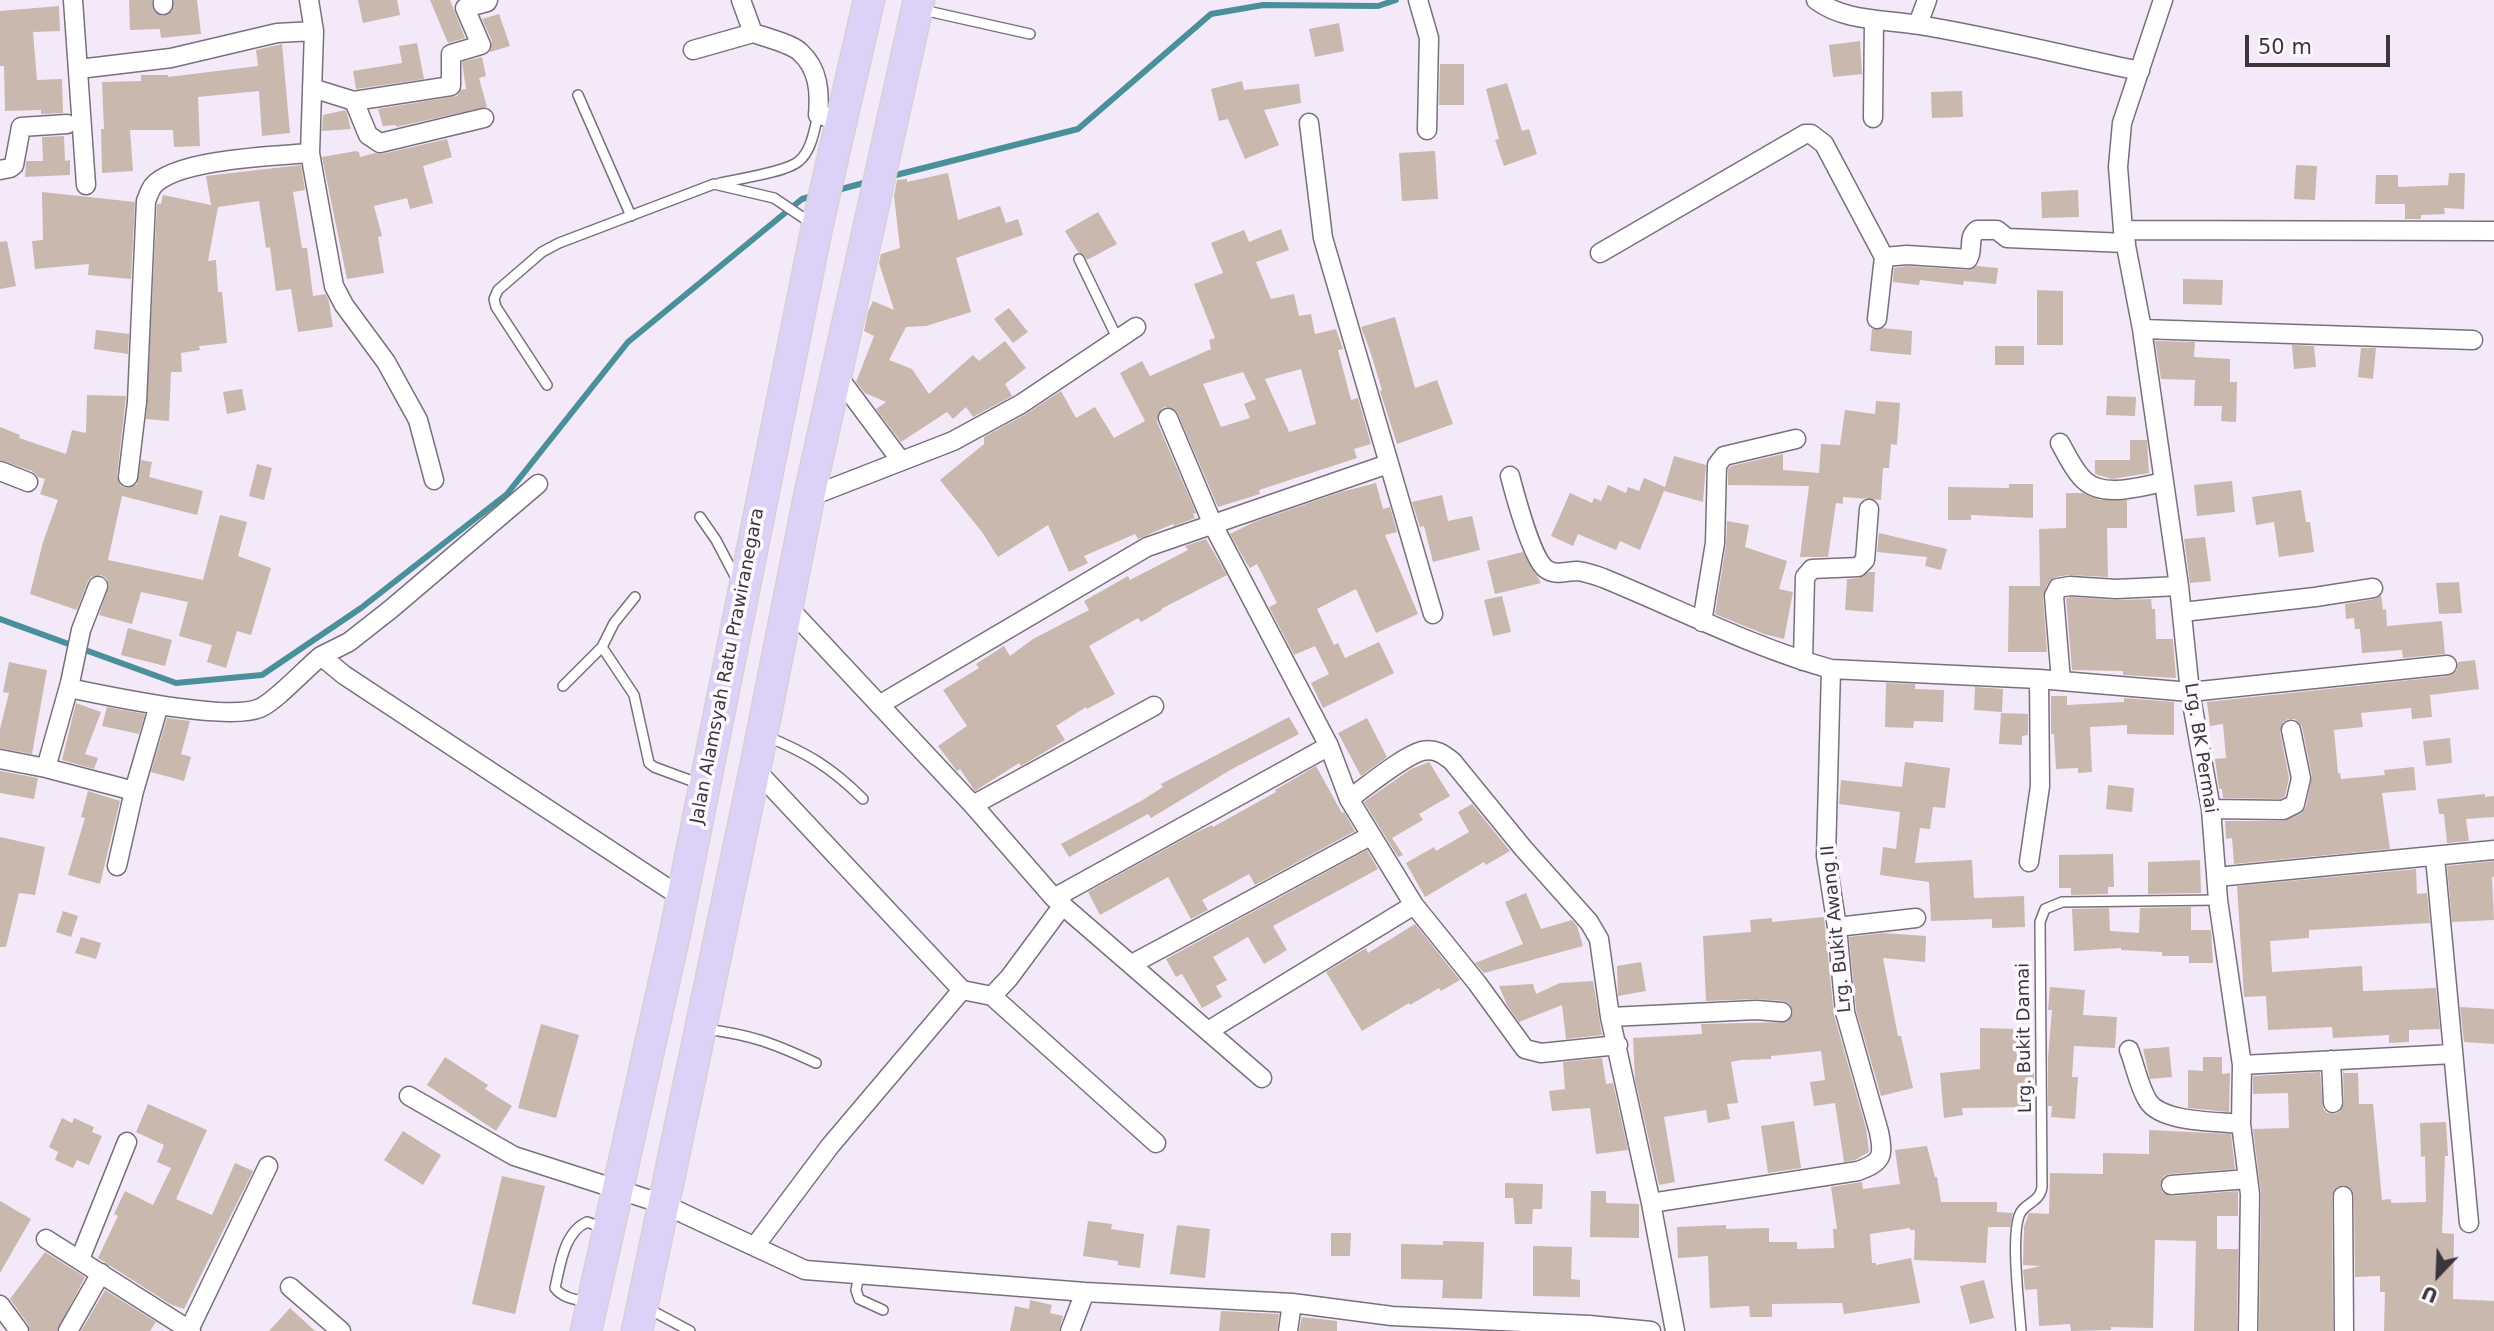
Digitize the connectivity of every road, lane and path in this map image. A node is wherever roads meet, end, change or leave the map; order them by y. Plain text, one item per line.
1 (73, 0) edge
2 (309, 0) edge
3 (488, 0) edge
4 (741, 0) edge
5 (869, 0) edge
6 (1816, 0) edge
7 (1927, 0) edge
8 (2163, 0) edge
9 (918, 4) edge
10 (1421, 6) edge
11 (1874, 20) junction
12 (1918, 24) junction
13 (314, 32) junction
14 (753, 33) junction
15 (1030, 34) dead end
16 (693, 50) dead end
17 (79, 69) junction
18 (2140, 71) junction
19 (312, 88) junction
20 (578, 95) dead end
21 (354, 101) junction
22 (484, 118) dead end
23 (829, 118) junction
24 (1873, 118) dead end
25 (1309, 123) dead end
26 (67, 124) dead end
27 (1427, 130) dead end
28 (310, 153) junction
29 (0, 170) edge
30 (715, 184) junction
31 (86, 185) dead end
32 (631, 216) junction
33 (813, 217) junction
34 (2494, 231) edge
35 (2125, 237) junction
36 (1600, 253) dead end
37 (1884, 257) junction
38 (1079, 259) dead end
39 (1877, 319) dead end
40 (1136, 327) dead end
41 (2142, 329) junction
42 (1118, 340) junction
43 (2473, 340) dead end
44 (837, 375) junction
45 (547, 385) dead end
46 (1168, 418) dead end
47 (1796, 439) dead end
48 (2060, 443) dead end
49 (901, 461) junction
50 (1388, 464) junction
51 (0, 471) edge
52 (1510, 476) dead end
53 (128, 477) dead end
54 (434, 480) dead end
55 (28, 482) dead end
56 (2164, 482) junction
57 (538, 484) dead end
58 (809, 497) junction
59 (1868, 509) dead end
60 (700, 517) dead end
61 (1213, 525) junction
62 (98, 586) dead end
63 (2179, 586) junction
64 (2373, 588) dead end
65 (743, 593) junction
66 (635, 597) dead end
67 (787, 606) junction
68 (2183, 612) junction
69 (1433, 614) dead end
70 (1702, 622) junction
71 (602, 647) junction
72 (321, 656) junction
73 (1803, 662) junction
74 (2447, 665) dead end
75 (1831, 670) junction
76 (2039, 679) junction
77 (2061, 681) junction
78 (70, 686) junction
79 (563, 686) dead end
80 (2190, 692) junction
81 (159, 705) junction
82 (879, 705) junction
83 (1154, 706) dead end
84 (2291, 730) dead end
85 (762, 734) junction
86 (1329, 746) junction
87 (0, 759) edge
88 (46, 768) junction
89 (755, 769) junction
90 (704, 786) junction
91 (134, 791) junction
92 (863, 799) dead end
93 (1349, 799) junction
94 (973, 805) junction
95 (2211, 809) junction
96 (1370, 836) junction
97 (2494, 850) edge
98 (2435, 857) junction
99 (2029, 862) dead end
100 (117, 866) dead end
101 (2217, 877) junction
102 (681, 897) junction
103 (2218, 900) junction
104 (1058, 902) junction
105 (1414, 905) junction
106 (1916, 918) dead end
107 (1837, 927) junction
108 (1132, 964) junction
109 (962, 990) junction
110 (992, 996) junction
111 (1782, 1012) dead end
112 (1610, 1017) junction
113 (700, 1029) junction
114 (1208, 1031) junction
115 (1618, 1045) junction
116 (2129, 1050) dead end
117 (2453, 1054) junction
118 (2331, 1060) junction
119 (816, 1063) dead end
120 (2242, 1065) junction
121 (1262, 1078) dead end
122 (409, 1096) dead end
123 (2333, 1103) dead end
124 (2241, 1124) junction
125 (127, 1142) dead end
126 (1156, 1143) dead end
127 (268, 1166) dead end
128 (2248, 1180) junction
129 (2171, 1185) dead end
130 (616, 1191) junction
131 (2343, 1196) dead end
132 (1651, 1203) junction
133 (663, 1204) junction
134 (2469, 1223) dead end
135 (46, 1239) dead end
136 (755, 1246) junction
137 (80, 1259) junction
138 (101, 1273) junction
139 (859, 1276) junction
140 (290, 1287) dead end
141 (1086, 1292) junction
142 (1292, 1303) junction
143 (0, 1304) edge
144 (883, 1310) dead end
145 (589, 1317) edge
146 (639, 1318) edge
147 (1392, 1323) edge
148 (180, 1328) edge
149 (1589, 1328) edge
150 (19, 1331) edge
151 (68, 1331) edge
152 (341, 1331) edge
153 (690, 1331) edge
154 (1070, 1331) edge
155 (1288, 1331) edge
156 (1651, 1331) edge
157 (1675, 1331) edge
158 (2021, 1331) edge
159 (2248, 1331) edge
160 (2344, 1331) edge

1 - 17 street
2 - 13 street
3 - 21 street
4 - 14 street
5 - 23 highway, Jalan Alamsyah Ratu Prawiranegara
6 - 11 street
7 - 12 street
8 - 18 street, Lrg. BK Permai
9 - 15 lane
9 - 44 highway
10 - 27 street
11 - 12 street
11 - 24 street
12 - 18 street
13 - 17 street
13 - 19 street
14 - 16 street
14 - 23 street
17 - 31 street
18 - 35 street, Lrg. BK Permai
19 - 21 street
19 - 28 street
20 - 32 lane
21 - 22 street
23 - 30 lane
23 - 33 highway, Jalan Alamsyah Ratu Prawiranegara
25 - 50 street
26 - 29 street
28 - 53 street
28 - 54 street
30 - 32 lane
30 - 33 lane
32 - 45 lane
33 - 65 highway, Jalan Alamsyah Ratu Prawiranegara
34 - 35 street
35 - 37 street
35 - 41 street, Lrg. BK Permai
36 - 37 street
37 - 39 street
38 - 42 lane
40 - 42 street
41 - 43 street
41 - 56 street, Lrg. BK Permai
42 - 49 street
44 - 49 street
44 - 58 highway
46 - 61 street
47 - 70 street
48 - 56 street
49 - 58 street
50 - 61 street
50 - 69 street
51 - 55 street
52 - 70 street
56 - 63 street, Lrg. BK Permai
57 - 72 street
58 - 67 highway
59 - 73 street
60 - 65 lane
61 - 82 street
61 - 86 street
62 - 78 street
63 - 68 street, Lrg. BK Permai
63 - 77 street
64 - 68 street
65 - 90 highway, Jalan Alamsyah Ratu Prawiranegara
66 - 71 lane
67 - 82 street
67 - 85 highway
68 - 80 street, Lrg. BK Permai
70 - 73 street
71 - 79 lane
71 - 90 lane
72 - 81 street
72 - 102 street
73 - 75 street
74 - 80 street
75 - 76 street
75 - 107 street, Lrg. Bukit Awang II
76 - 77 street
76 - 99 street
77 - 80 street
78 - 81 street
78 - 88 street
80 - 95 street, Lrg. BK Permai
81 - 91 street
82 - 94 street
83 - 94 street
84 - 95 street
85 - 89 highway
85 - 92 lane
86 - 93 street
86 - 104 street
87 - 88 street
88 - 91 street
89 - 109 street
89 - 113 highway
90 - 102 highway, Jalan Alamsyah Ratu Prawiranegara
91 - 100 street
93 - 96 street
93 - 112 street
94 - 104 street
95 - 101 street, Lrg. BK Permai
96 - 105 street
96 - 108 street
97 - 98 street
98 - 101 street
98 - 117 street
101 - 103 street, Lrg. BK Permai
102 - 130 highway, Jalan Alamsyah Ratu Prawiranegara
103 - 120 street, Lrg. BK Permai
103 - 158 lane, Lrg. Bukit Damai
104 - 108 street
104 - 110 street
105 - 114 street
105 - 115 street
106 - 107 street
107 - 132 street, Lrg. Bukit Awang II
108 - 114 street
109 - 110 street
109 - 136 street
110 - 126 street
111 - 112 street
112 - 115 street
113 - 119 lane
113 - 133 highway
114 - 121 street
115 - 132 street
116 - 124 street
117 - 118 street
117 - 134 street
118 - 120 street
118 - 123 street
120 - 124 street, Lrg. BK Permai
122 - 130 street
124 - 128 street, Lrg. BK Permai
125 - 137 street
127 - 148 street
128 - 129 street
128 - 159 street, Lrg. BK Permai
130 - 133 street
130 - 145 highway, Jalan Alamsyah Ratu Prawiranegara
131 - 160 street
132 - 157 street
133 - 136 street
133 - 146 highway
135 - 137 street
136 - 139 street
137 - 138 street
138 - 148 street
138 - 151 street
139 - 141 street
139 - 144 lane
140 - 152 street
141 - 142 street
141 - 154 street
142 - 147 street
142 - 155 street
143 - 150 street
146 - 153 lane
147 - 149 street
149 - 156 street

